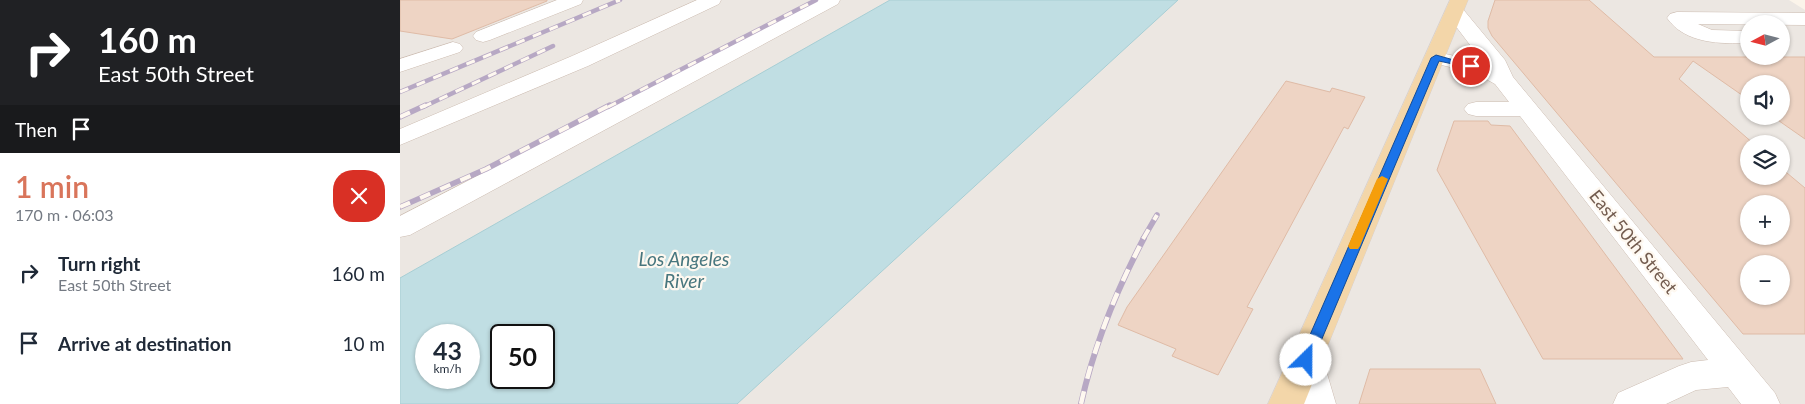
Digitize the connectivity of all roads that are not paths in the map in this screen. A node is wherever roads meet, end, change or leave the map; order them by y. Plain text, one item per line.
1 (574, 0) edge
2 (712, 0) edge
3 (831, 0) edge
4 (1457, 6) edge
5 (1805, 13) edge
6 (1790, 17) edge
7 (1740, 19) edge
8 (1790, 19) edge
9 (1805, 19) edge
10 (1790, 23) edge
11 (1790, 25) edge
12 (1805, 32) edge
13 (483, 36) dead end
14 (1740, 37) edge
15 (1805, 37) edge
16 (453, 48) dead end
17 (1436, 58) junction
18 (400, 66) edge
19 (1503, 79) junction
20 (1476, 109) dead end
21 (1527, 109) junction
22 (400, 138) edge
23 (400, 228) edge
24 (1306, 360) junction
25 (1737, 372) junction
26 (1286, 404) edge
27 (1318, 404) edge
28 (1631, 404) edge
29 (1762, 404) edge

1 - 13 street
2 - 22 street
3 - 23 street
4 - 17 main road
4 - 19 street, East 50th Street
5 - 6 street
7 - 14 street
8 - 9 street
10 - 12 street
11 - 15 street
16 - 18 street
17 - 19 street, East 50th Street
17 - 24 main road
19 - 21 street, East 50th Street
20 - 21 street
21 - 25 street, East 50th Street
24 - 26 main road
24 - 27 street
25 - 28 street
25 - 29 street, East 50th Street

